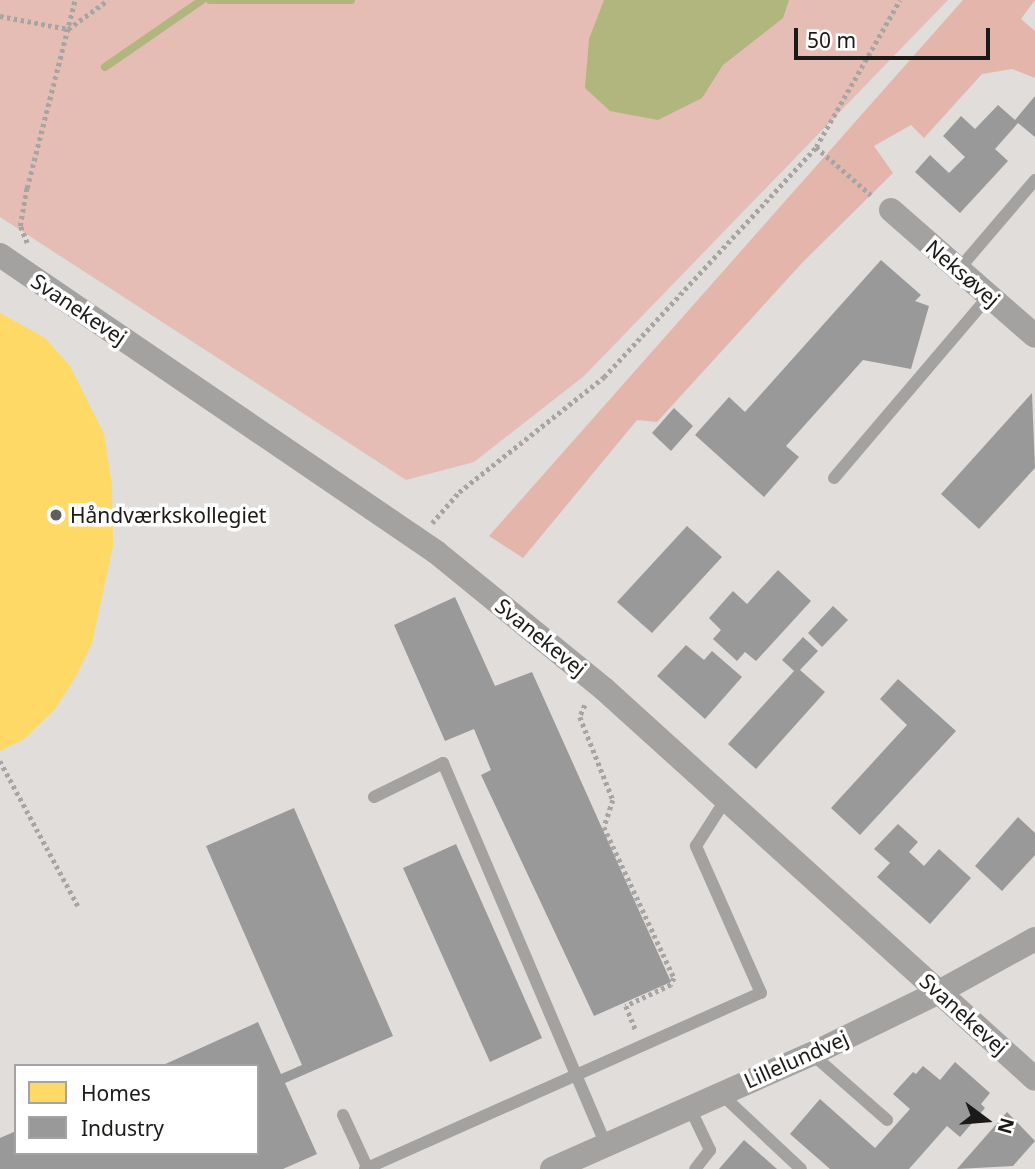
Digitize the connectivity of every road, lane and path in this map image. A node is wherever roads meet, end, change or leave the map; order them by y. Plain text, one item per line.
1 (75, 0) edge
2 (108, 0) edge
3 (900, 0) edge
4 (0, 16) edge
5 (68, 29) junction
6 (816, 148) junction
7 (1035, 180) edge
8 (891, 210) joint
9 (29, 247) dead end
10 (0, 255) edge
11 (959, 269) junction
12 (989, 296) junction
13 (1035, 336) edge
14 (834, 478) dead end
15 (421, 516) dead end
16 (604, 689) junction
17 (0, 761) edge
18 (374, 797) dead end
19 (726, 799) junction
20 (78, 906) dead end
21 (1035, 939) edge
22 (939, 992) junction
23 (643, 1045) junction
24 (812, 1054) junction
25 (576, 1075) junction
26 (1035, 1079) edge
27 (720, 1093) junction
28 (690, 1106) junction
29 (343, 1115) dead end
30 (887, 1120) dead end
31 (606, 1145) junction
32 (367, 1169) edge
33 (552, 1169) edge
34 (695, 1169) edge
35 (801, 1169) edge

1 - 5 path
2 - 5 path
3 - 6 path
4 - 5 path
5 - 9 path
6 - 8 path
6 - 15 path
7 - 11 lane
8 - 11 street, Neksøvej
10 - 16 street, Svanekevej
11 - 12 street, Neksøvej
12 - 13 street, Neksøvej
12 - 14 lane
16 - 19 street, Svanekevej
16 - 23 path
17 - 20 path
18 - 25 lane
19 - 22 street, Svanekevej
19 - 23 lane
21 - 22 street, Lillelundvej
22 - 24 street, Lillelundvej
22 - 26 street, Svanekevej
23 - 25 lane
24 - 27 street, Lillelundvej
24 - 30 lane
25 - 31 lane
25 - 32 lane
27 - 28 street, Lillelundvej
27 - 35 lane
28 - 31 street, Lillelundvej
28 - 34 lane
29 - 32 lane
31 - 33 street, Lillelundvej

